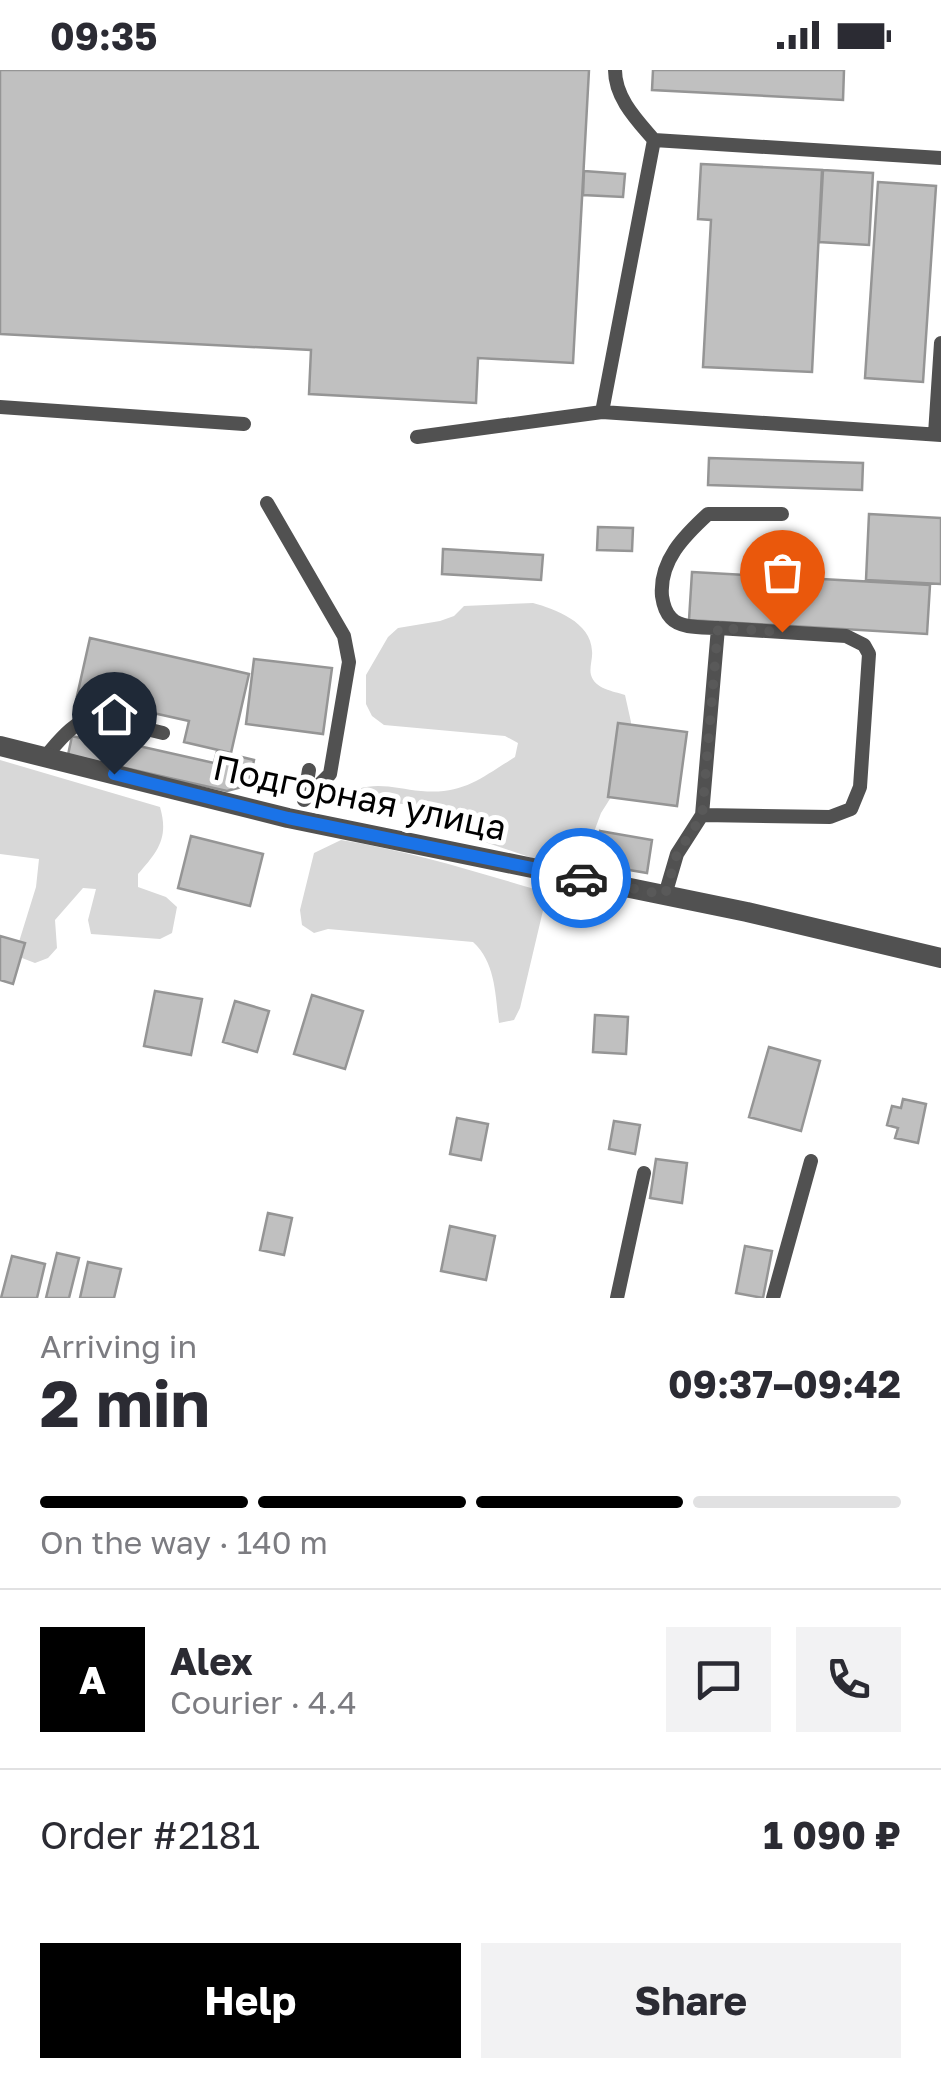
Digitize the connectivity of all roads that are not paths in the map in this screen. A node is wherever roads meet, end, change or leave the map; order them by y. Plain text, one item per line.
1 (615, 70) edge
2 (654, 140) junction
3 (941, 158) edge
4 (941, 344) edge
5 (0, 407) edge
6 (602, 412) junction
7 (244, 424) dead end
8 (938, 434) edge
9 (416, 436) dead end
10 (267, 504) dead end
11 (782, 514) dead end
12 (718, 628) junction
13 (163, 733) dead end
14 (0, 746) edge
15 (45, 757) junction
16 (310, 770) dead end
17 (304, 800) junction
18 (702, 816) junction
19 (288, 818) junction
20 (665, 895) junction
21 (941, 958) edge
22 (811, 1162) dead end
23 (644, 1173) dead end
24 (617, 1298) edge
25 (773, 1298) edge

1 - 2 lane
2 - 3 lane
2 - 6 lane
4 - 8 lane
5 - 7 lane
6 - 8 lane
6 - 9 lane
10 - 17 lane
11 - 12 lane
12 - 18 lane
12 - 18 lane
13 - 15 lane
14 - 15 street, Подгорная улица
15 - 19 street, Подгорная улица
16 - 17 lane
17 - 19 lane
18 - 20 lane
19 - 20 street, Подгорная улица
20 - 21 street, Подгорная улица
22 - 25 lane
23 - 24 lane

